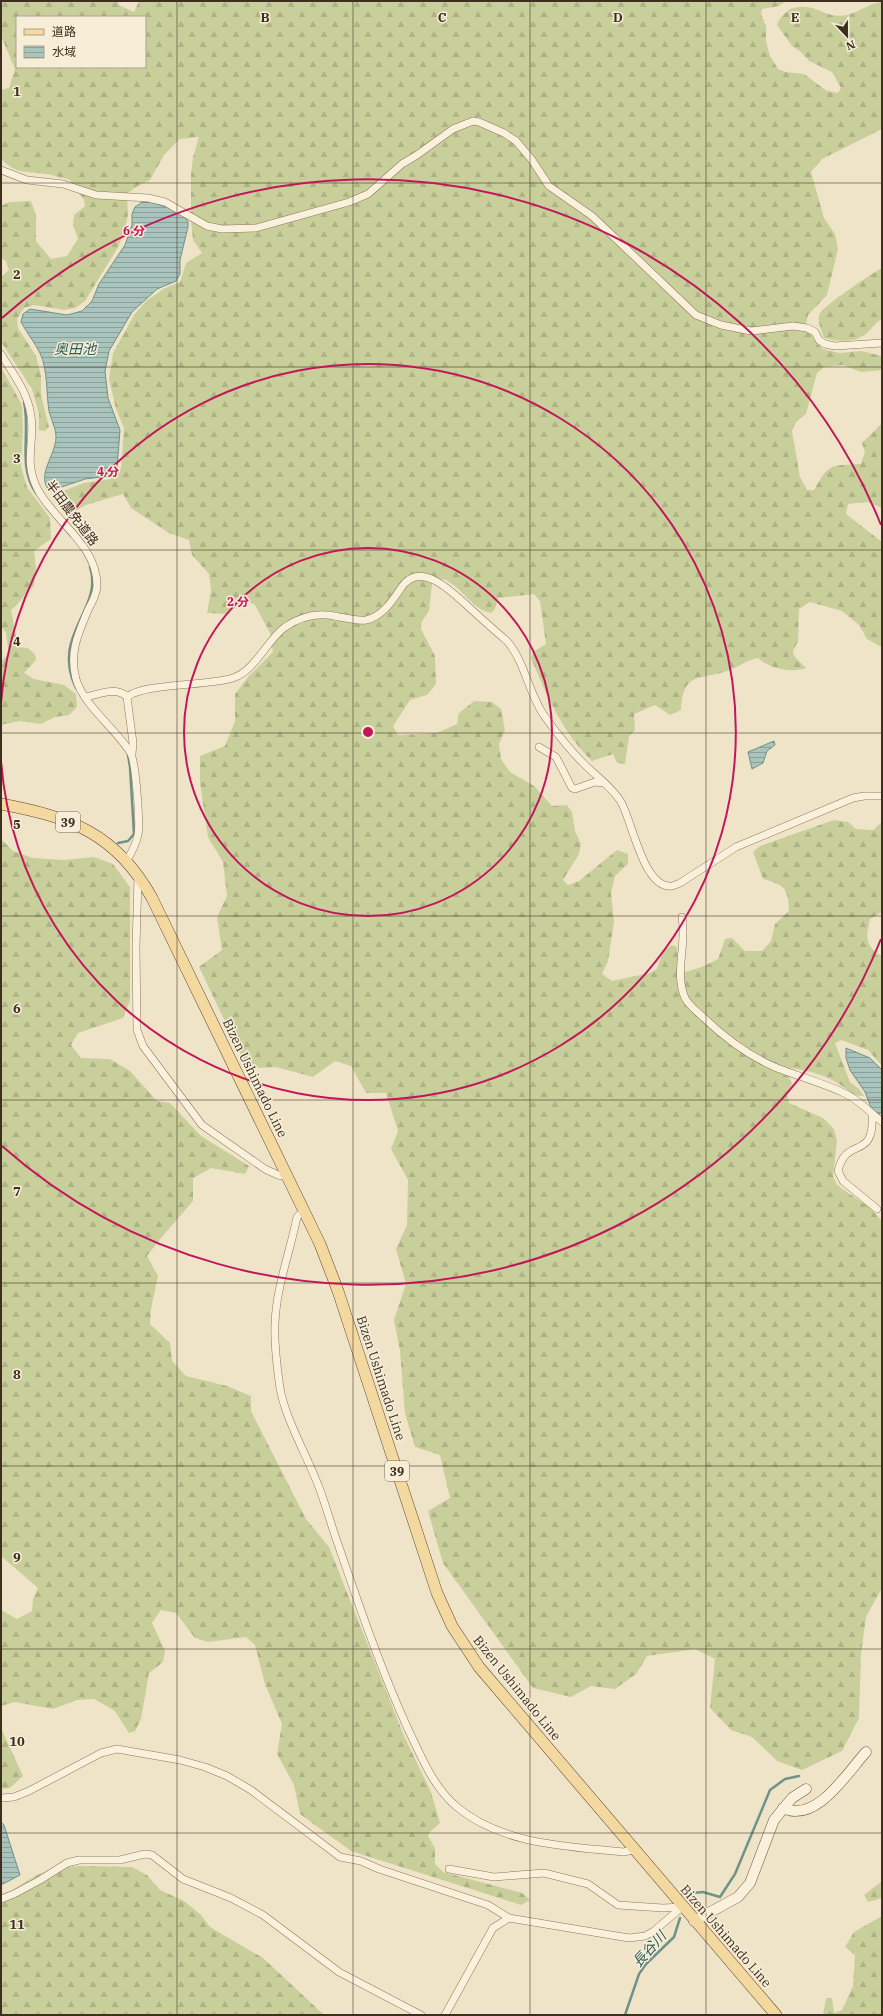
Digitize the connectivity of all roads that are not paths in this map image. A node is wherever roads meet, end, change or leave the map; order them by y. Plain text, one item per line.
1 (1, 170) edge
2 (882, 344) edge
3 (1, 354) edge
4 (86, 697) junction
5 (127, 697) junction
6 (540, 746) dead end
7 (132, 754) junction
8 (604, 783) junction
9 (882, 796) edge
10 (1, 804) edge
11 (127, 860) junction
12 (138, 874) junction
13 (682, 917) dead end
14 (872, 1114) junction
15 (882, 1122) edge
16 (288, 1177) junction
17 (877, 1209) dead end
18 (304, 1210) junction
19 (866, 1752) dead end
20 (806, 1789) dead end
21 (1, 1798) edge
22 (783, 1808) junction
23 (634, 1850) junction
24 (449, 1869) dead end
25 (1, 1899) edge
26 (682, 1907) junction
27 (509, 1918) junction
28 (694, 1921) junction
29 (421, 2015) edge
30 (445, 2015) edge
31 (776, 2015) edge

1 - 2 street
3 - 4 street, 半田農免道路
4 - 5 street
4 - 7 street, 半田農免道路
5 - 7 street
5 - 8 street
6 - 8 street
7 - 11 street
8 - 9 street
10 - 11 main road, Bizen Ushimado Line / 39
11 - 12 main road, Bizen Ushimado Line / 39
12 - 16 main road, Bizen Ushimado Line / 39
12 - 16 street
13 - 14 street
14 - 15 street
14 - 17 street
16 - 18 main road, Bizen Ushimado Line / 39
18 - 23 main road, Bizen Ushimado Line / 39
18 - 23 street
19 - 22 street
20 - 22 street
21 - 27 street
22 - 28 street
23 - 26 main road, Bizen Ushimado Line / 39
24 - 26 street
25 - 29 street
26 - 27 street
26 - 28 main road, Bizen Ushimado Line / 39
27 - 30 street
28 - 31 main road, Bizen Ushimado Line / 39

